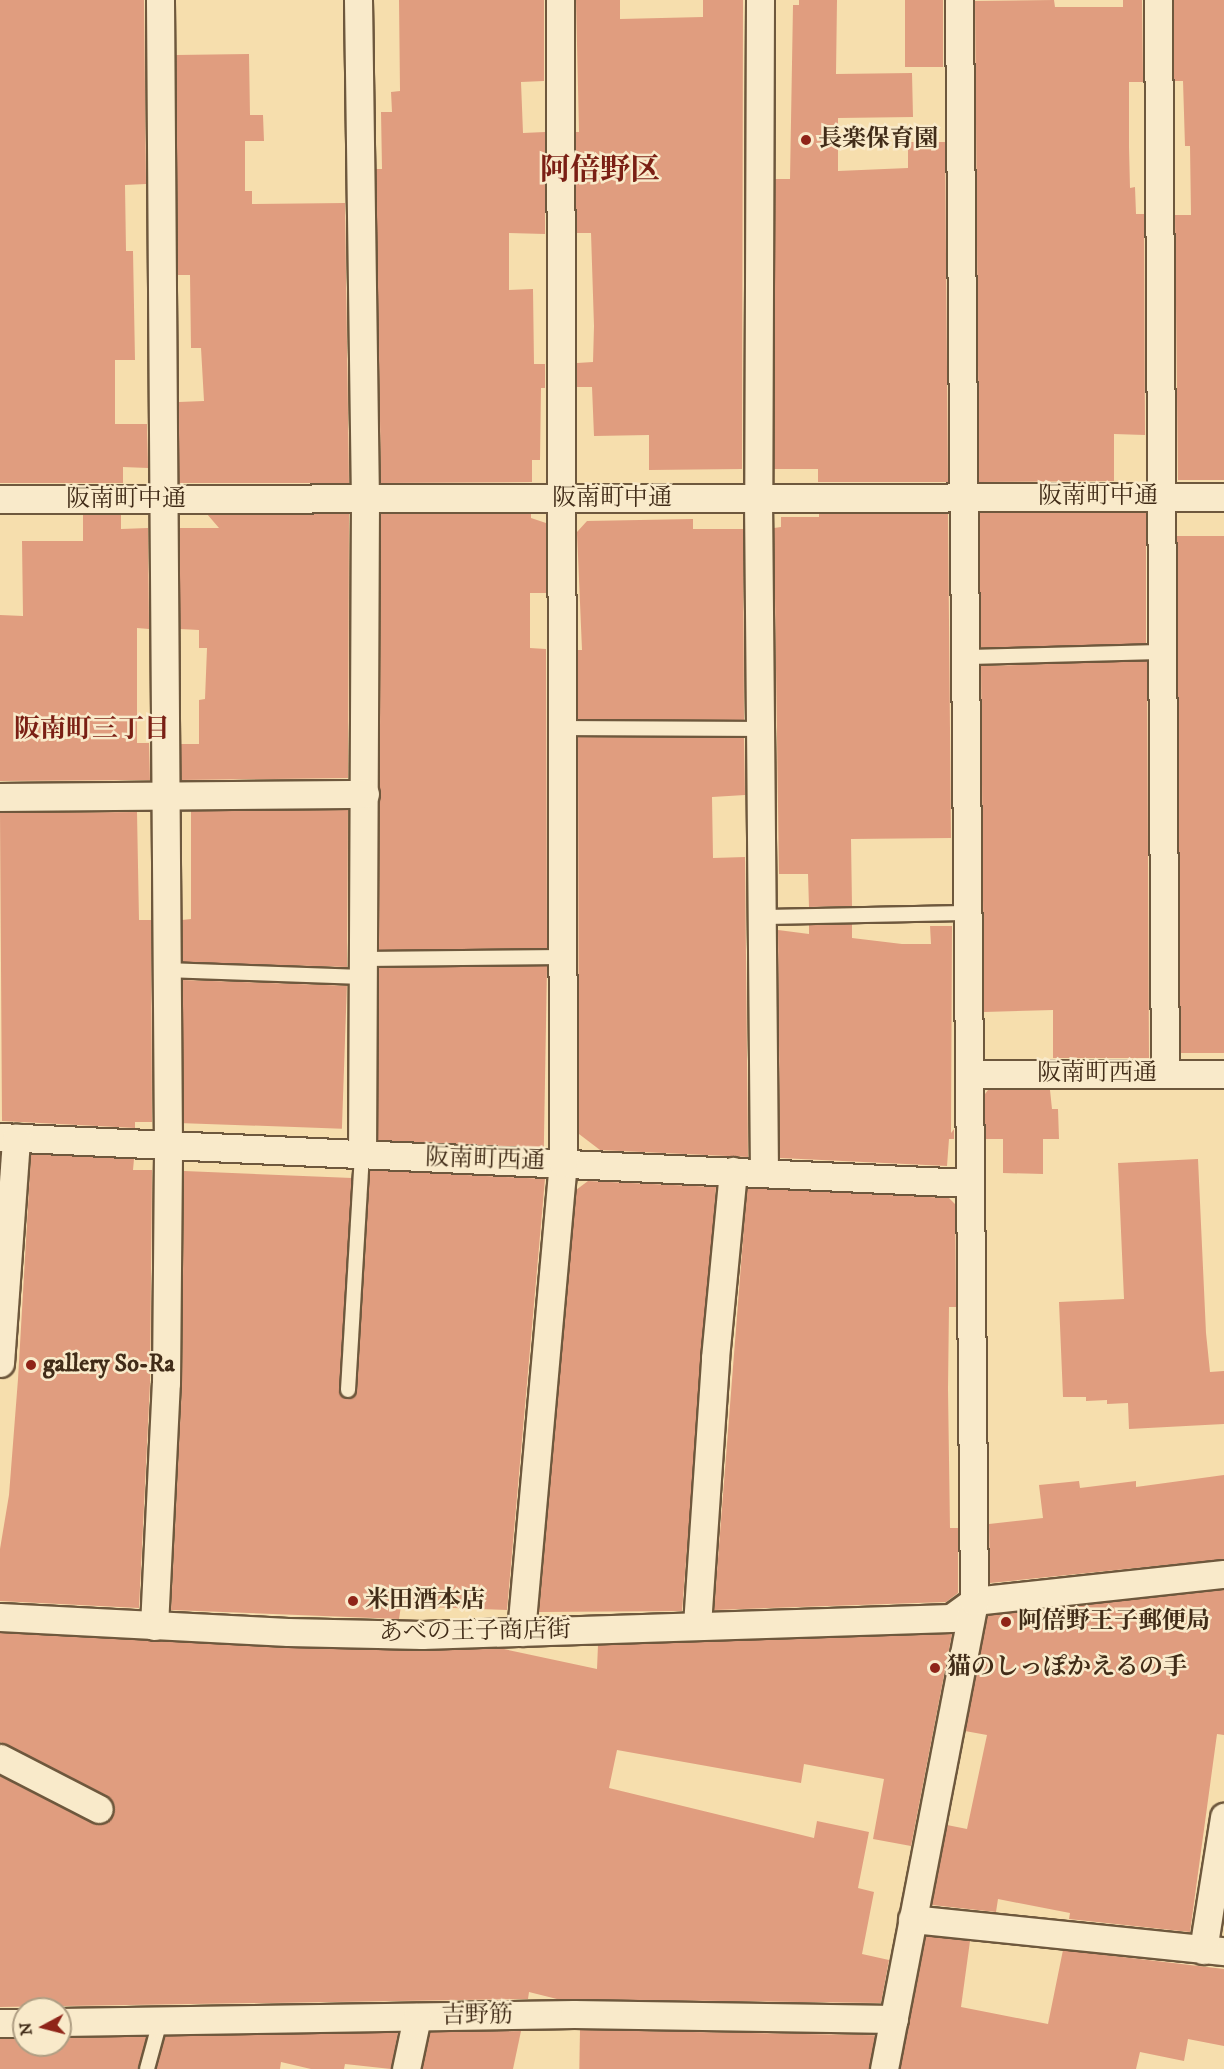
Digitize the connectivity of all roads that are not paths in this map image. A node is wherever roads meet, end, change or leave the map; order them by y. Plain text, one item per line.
1 (160, 0) edge
2 (358, 0) edge
3 (560, 0) edge
4 (760, 0) edge
5 (959, 0) edge
6 (1158, 0) edge
7 (1161, 497) junction
8 (1224, 497) edge
9 (963, 498) junction
10 (0, 499) edge
11 (562, 499) junction
12 (758, 499) junction
13 (365, 500) junction
14 (163, 501) junction
15 (1162, 652) junction
16 (967, 657) junction
17 (563, 728) junction
18 (760, 729) junction
19 (165, 794) junction
20 (365, 794) junction
21 (0, 796) edge
22 (969, 913) junction
23 (761, 917) junction
24 (562, 957) junction
25 (363, 968) junction
26 (165, 970) junction
27 (970, 1074) junction
28 (1165, 1074) junction
29 (1224, 1074) edge
30 (8, 1137) edge
31 (168, 1147) junction
32 (362, 1155) junction
33 (563, 1162) junction
34 (733, 1171) junction
35 (764, 1172) junction
36 (970, 1183) junction
37 (0, 1363) edge
38 (348, 1390) dead end
39 (1224, 1574) edge
40 (974, 1601) junction
41 (0, 1617) edge
42 (697, 1625) junction
43 (154, 1626) junction
44 (521, 1632) junction
45 (0, 1758) edge
46 (99, 1809) dead end
47 (1224, 1817) edge
48 (912, 1919) junction
49 (1213, 1951) edge
50 (417, 2017) junction
51 (894, 2019) junction
52 (160, 2021) junction
53 (72, 2022) edge
54 (147, 2069) edge
55 (406, 2069) edge
56 (885, 2069) edge

1 - 14 street
2 - 13 street
3 - 11 street
4 - 12 street
5 - 9 street
6 - 7 street
7 - 8 street, 阪南町中通
7 - 9 street, 阪南町中通
7 - 15 street
9 - 12 street, 阪南町中通
9 - 16 street
10 - 14 street, 阪南町中通
11 - 12 street, 阪南町中通
11 - 13 street, 阪南町中通
11 - 17 street
12 - 18 street
13 - 14 street, 阪南町中通
13 - 20 street
14 - 19 street
15 - 16 lane
15 - 28 street
16 - 22 street
17 - 18 lane
17 - 24 street
18 - 23 street
19 - 20 street
19 - 21 street
19 - 26 street
20 - 25 street
22 - 23 lane
22 - 27 street
23 - 35 street
24 - 25 lane
24 - 33 street
25 - 26 lane
25 - 32 street
26 - 31 street
27 - 28 street, 阪南町西通
27 - 36 street
28 - 29 street, 阪南町西通
30 - 31 street, 阪南町西通
30 - 37 street
31 - 32 street, 阪南町西通
31 - 43 street
32 - 33 street, 阪南町西通
32 - 38 lane
33 - 34 street, 阪南町西通
33 - 44 street
34 - 35 street, 阪南町西通
34 - 42 street
35 - 36 street, 阪南町西通
36 - 40 street
39 - 40 street
40 - 42 street, あべの王子商店街
40 - 48 street
41 - 43 street, あべの王子商店街
42 - 44 street, あべの王子商店街
43 - 44 street, あべの王子商店街
45 - 46 street
47 - 49 street
48 - 49 street
48 - 51 street
50 - 51 street, 吉野筋
50 - 52 street, 吉野筋
50 - 55 street
51 - 56 street
52 - 53 street, 吉野筋
52 - 54 lane

